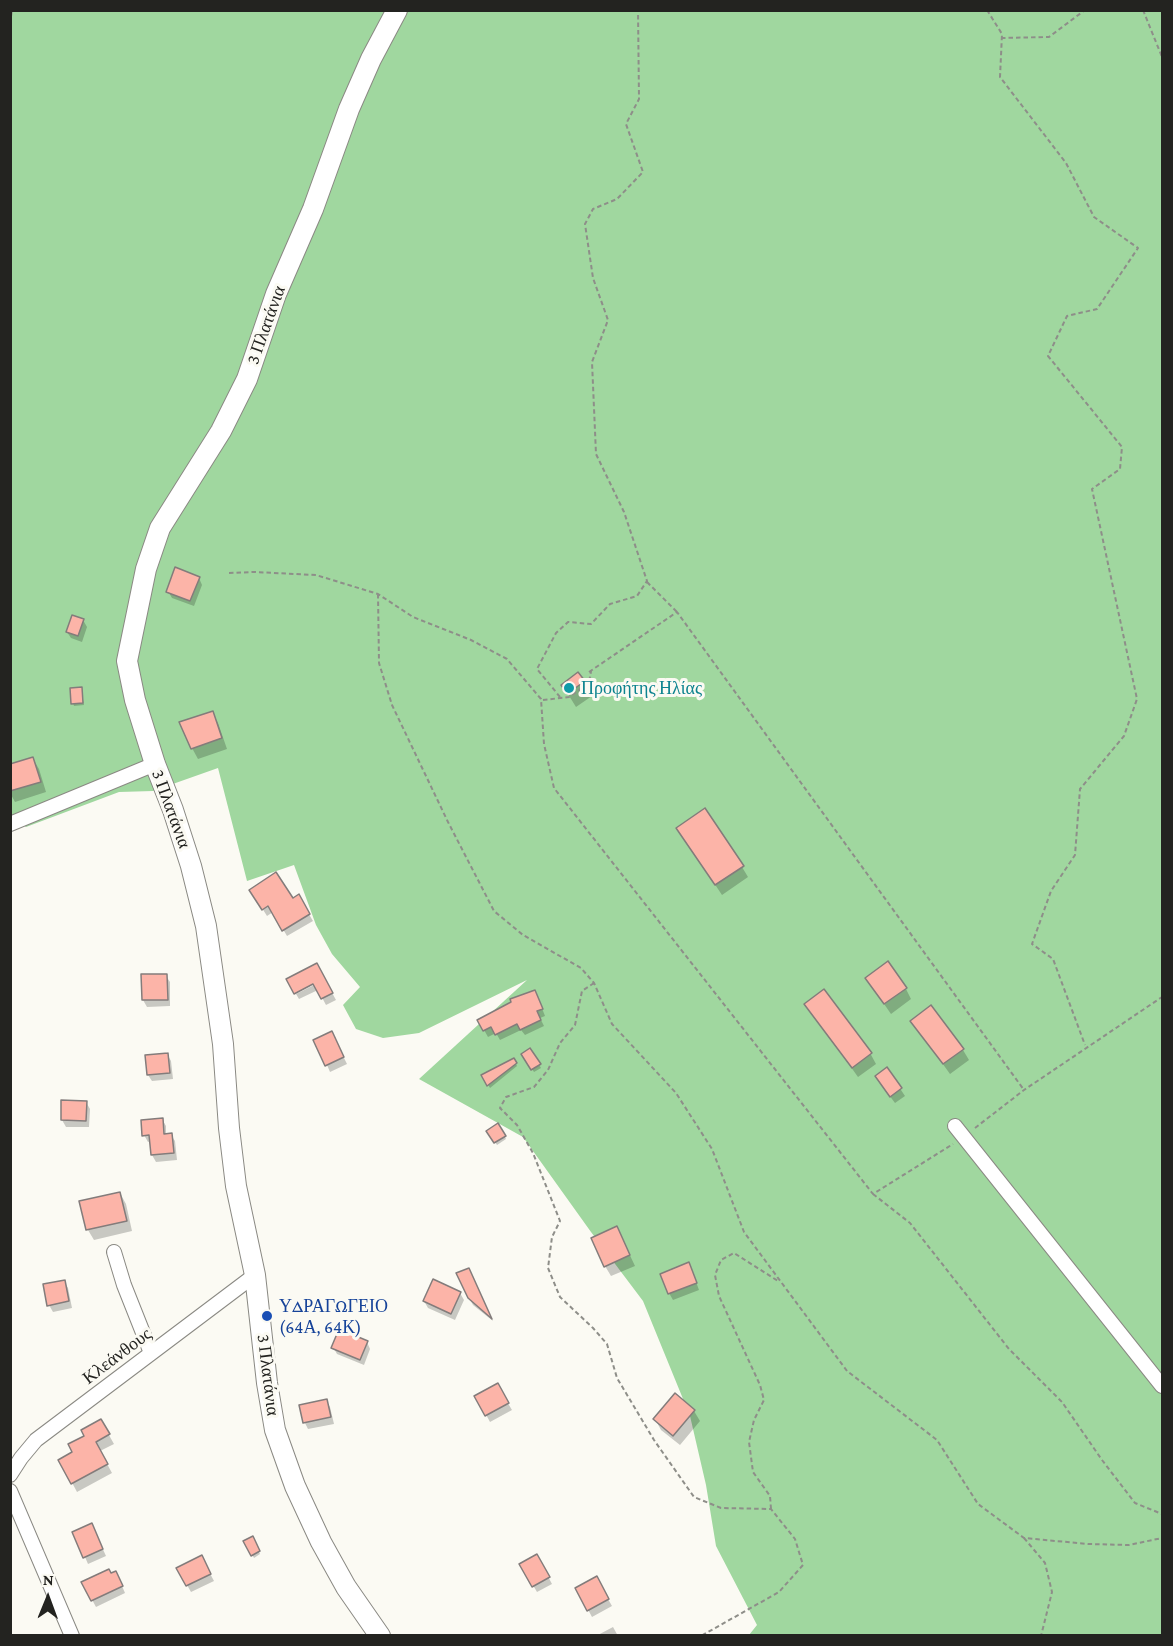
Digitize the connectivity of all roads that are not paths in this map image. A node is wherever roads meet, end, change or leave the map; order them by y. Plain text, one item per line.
1 (397, 10) edge
2 (155, 764) junction
3 (10, 824) edge
4 (959, 1131) road end
5 (114, 1252) dead end
6 (255, 1275) junction
7 (151, 1353) junction
8 (1162, 1386) edge
9 (10, 1475) edge
10 (10, 1491) edge
11 (72, 1635) edge
12 (380, 1635) edge

1 - 2 street, 3 Πλατάνια
2 - 3 street
2 - 6 street, 3 Πλατάνια
4 - 8 street
5 - 7 street
6 - 7 street, Κλεάνθους
6 - 12 street, 3 Πλατάνια
7 - 9 street, Κλεάνθους
10 - 11 street

